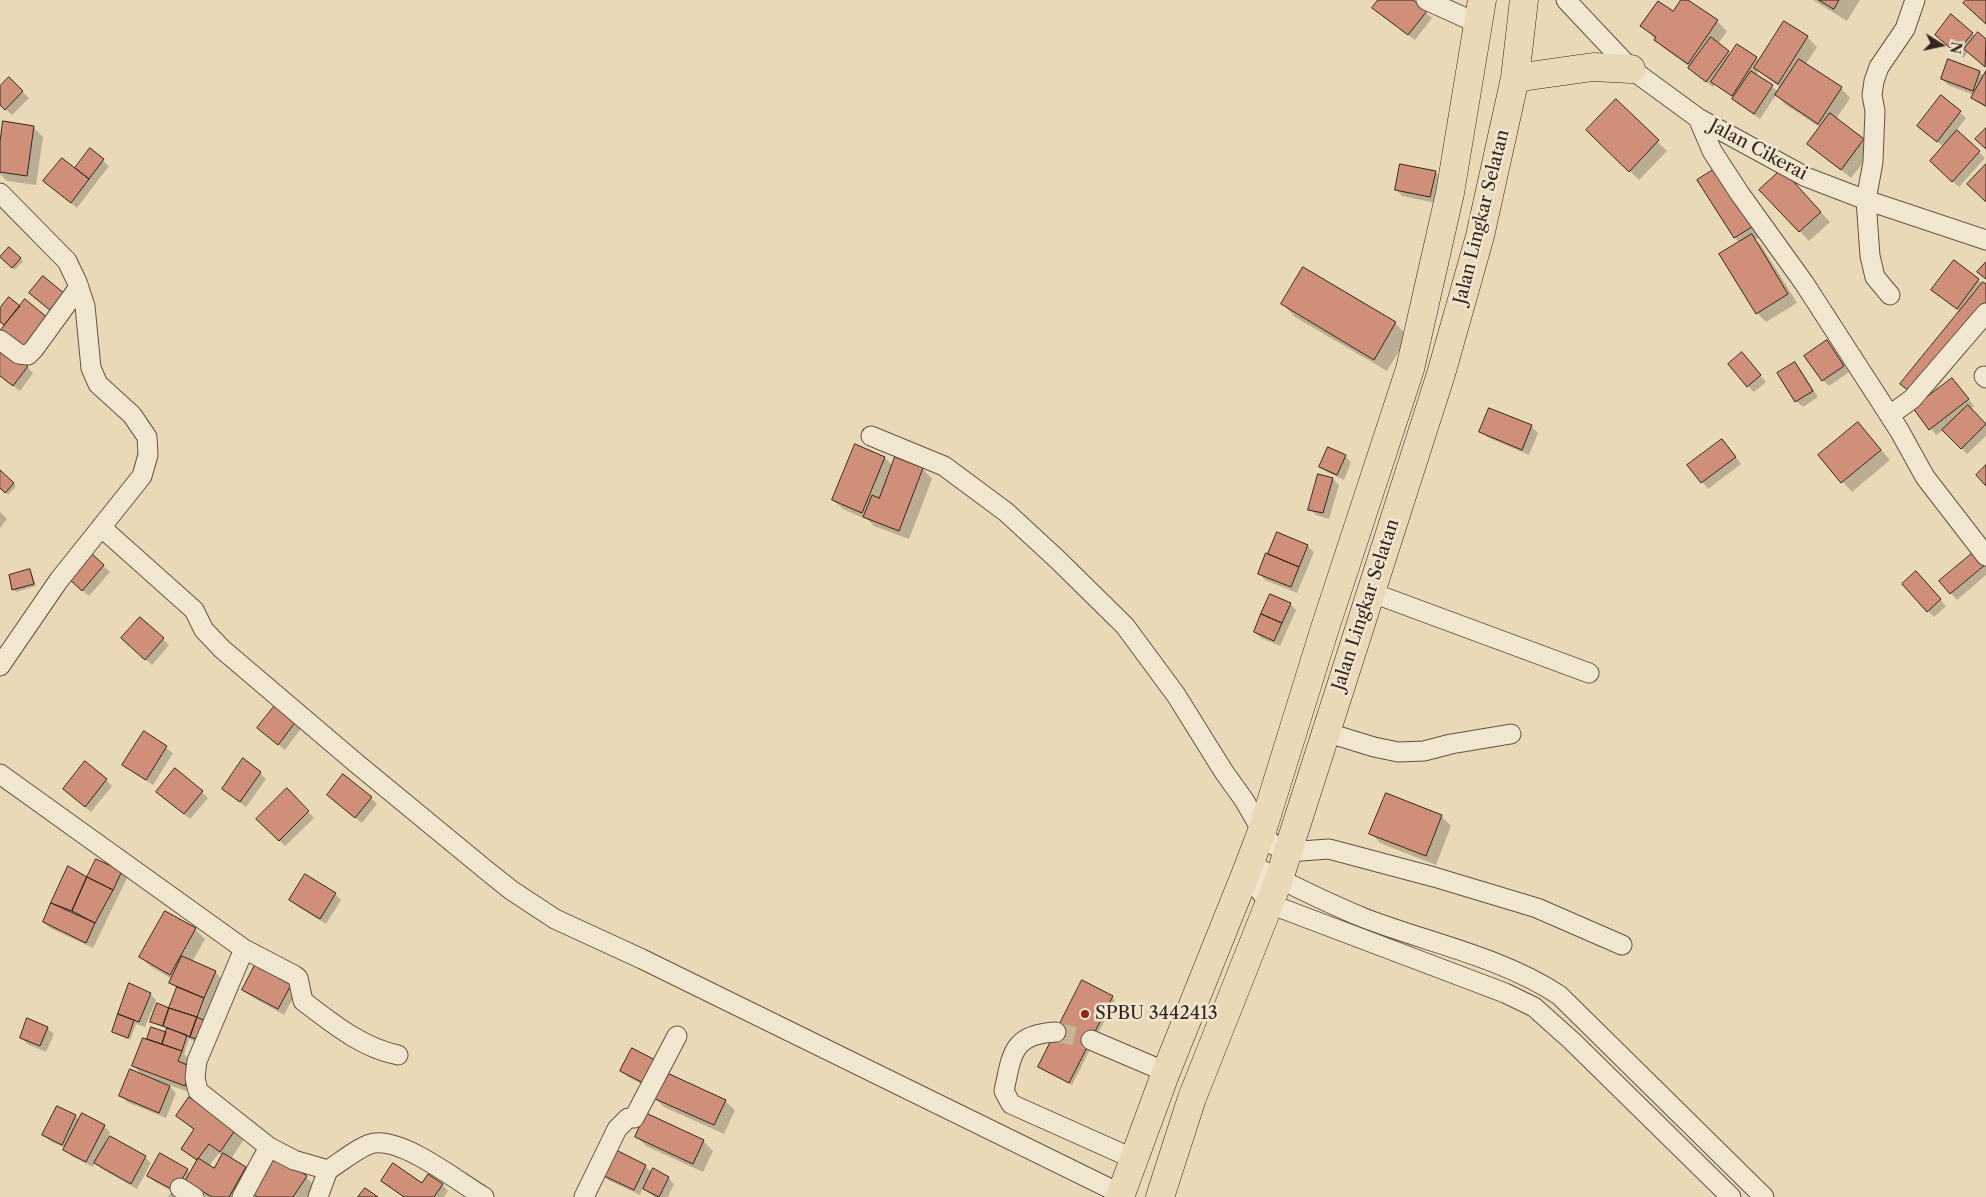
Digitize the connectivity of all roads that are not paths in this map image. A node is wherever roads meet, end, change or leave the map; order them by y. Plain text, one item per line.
1 (1426, 0) edge
2 (1524, 0) edge
3 (1566, 0) edge
4 (1915, 0) edge
5 (1481, 12) edge
6 (1631, 69) junction
7 (1515, 78) junction
8 (1698, 118) junction
9 (0, 194) edge
10 (1866, 200) junction
11 (1986, 240) edge
12 (78, 287) junction
13 (1890, 295) dead end
14 (1986, 313) edge
15 (0, 340) edge
16 (1890, 415) junction
17 (871, 436) dead end
18 (101, 527) junction
19 (1986, 556) edge
20 (1370, 592) junction
21 (0, 666) edge
22 (1589, 673) dead end
23 (1325, 732) junction
24 (1511, 734) dead end
25 (0, 774) edge
26 (1262, 831) junction
27 (1287, 852) junction
28 (1248, 869) junction
29 (1278, 879) junction
30 (1270, 904) junction
31 (1622, 945) dead end
32 (244, 948) junction
33 (1056, 1032) tunnel mouth
34 (677, 1036) dead end
35 (1091, 1040) tunnel mouth
36 (398, 1055) dead end
37 (1166, 1072) junction
38 (269, 1147) junction
39 (1134, 1158) junction
40 (328, 1170) junction
41 (1121, 1196) edge
42 (242, 1197) edge
43 (318, 1197) edge
44 (484, 1197) edge
45 (584, 1197) edge
46 (1160, 1197) edge
47 (1731, 1197) edge
48 (1764, 1197) edge

1 - 5 street
2 - 7 highway, Jalan Lingkar Selatan
3 - 6 street, Jalan Cikerai
4 - 10 street
5 - 26 highway, Jalan Lingkar Selatan
6 - 7 highway
6 - 8 street, Jalan Cikerai
7 - 20 highway, Jalan Lingkar Selatan
8 - 10 street, Jalan Cikerai
8 - 16 street
9 - 12 street
10 - 11 street, Jalan Cikerai
10 - 13 street
12 - 15 street
12 - 18 street
14 - 16 street
16 - 19 street
17 - 26 street
18 - 21 street
18 - 41 street
20 - 22 street
20 - 23 highway, Jalan Lingkar Selatan
23 - 24 street
23 - 27 highway, Jalan Lingkar Selatan
25 - 32 street
26 - 27 street
26 - 28 highway, Jalan Lingkar Selatan
27 - 29 highway, Jalan Lingkar Selatan
27 - 31 street
28 - 29 street
28 - 30 street
28 - 37 highway, Jalan Lingkar Selatan
29 - 30 highway, Jalan Lingkar Selatan
29 - 48 street
30 - 46 highway, Jalan Lingkar Selatan
30 - 47 street
32 - 36 street
32 - 38 street
33 - 39 street
34 - 45 street
35 - 37 street
37 - 39 highway, Jalan Lingkar Selatan
38 - 40 street
38 - 42 street
39 - 41 highway, Jalan Lingkar Selatan
40 - 43 street
40 - 44 street

